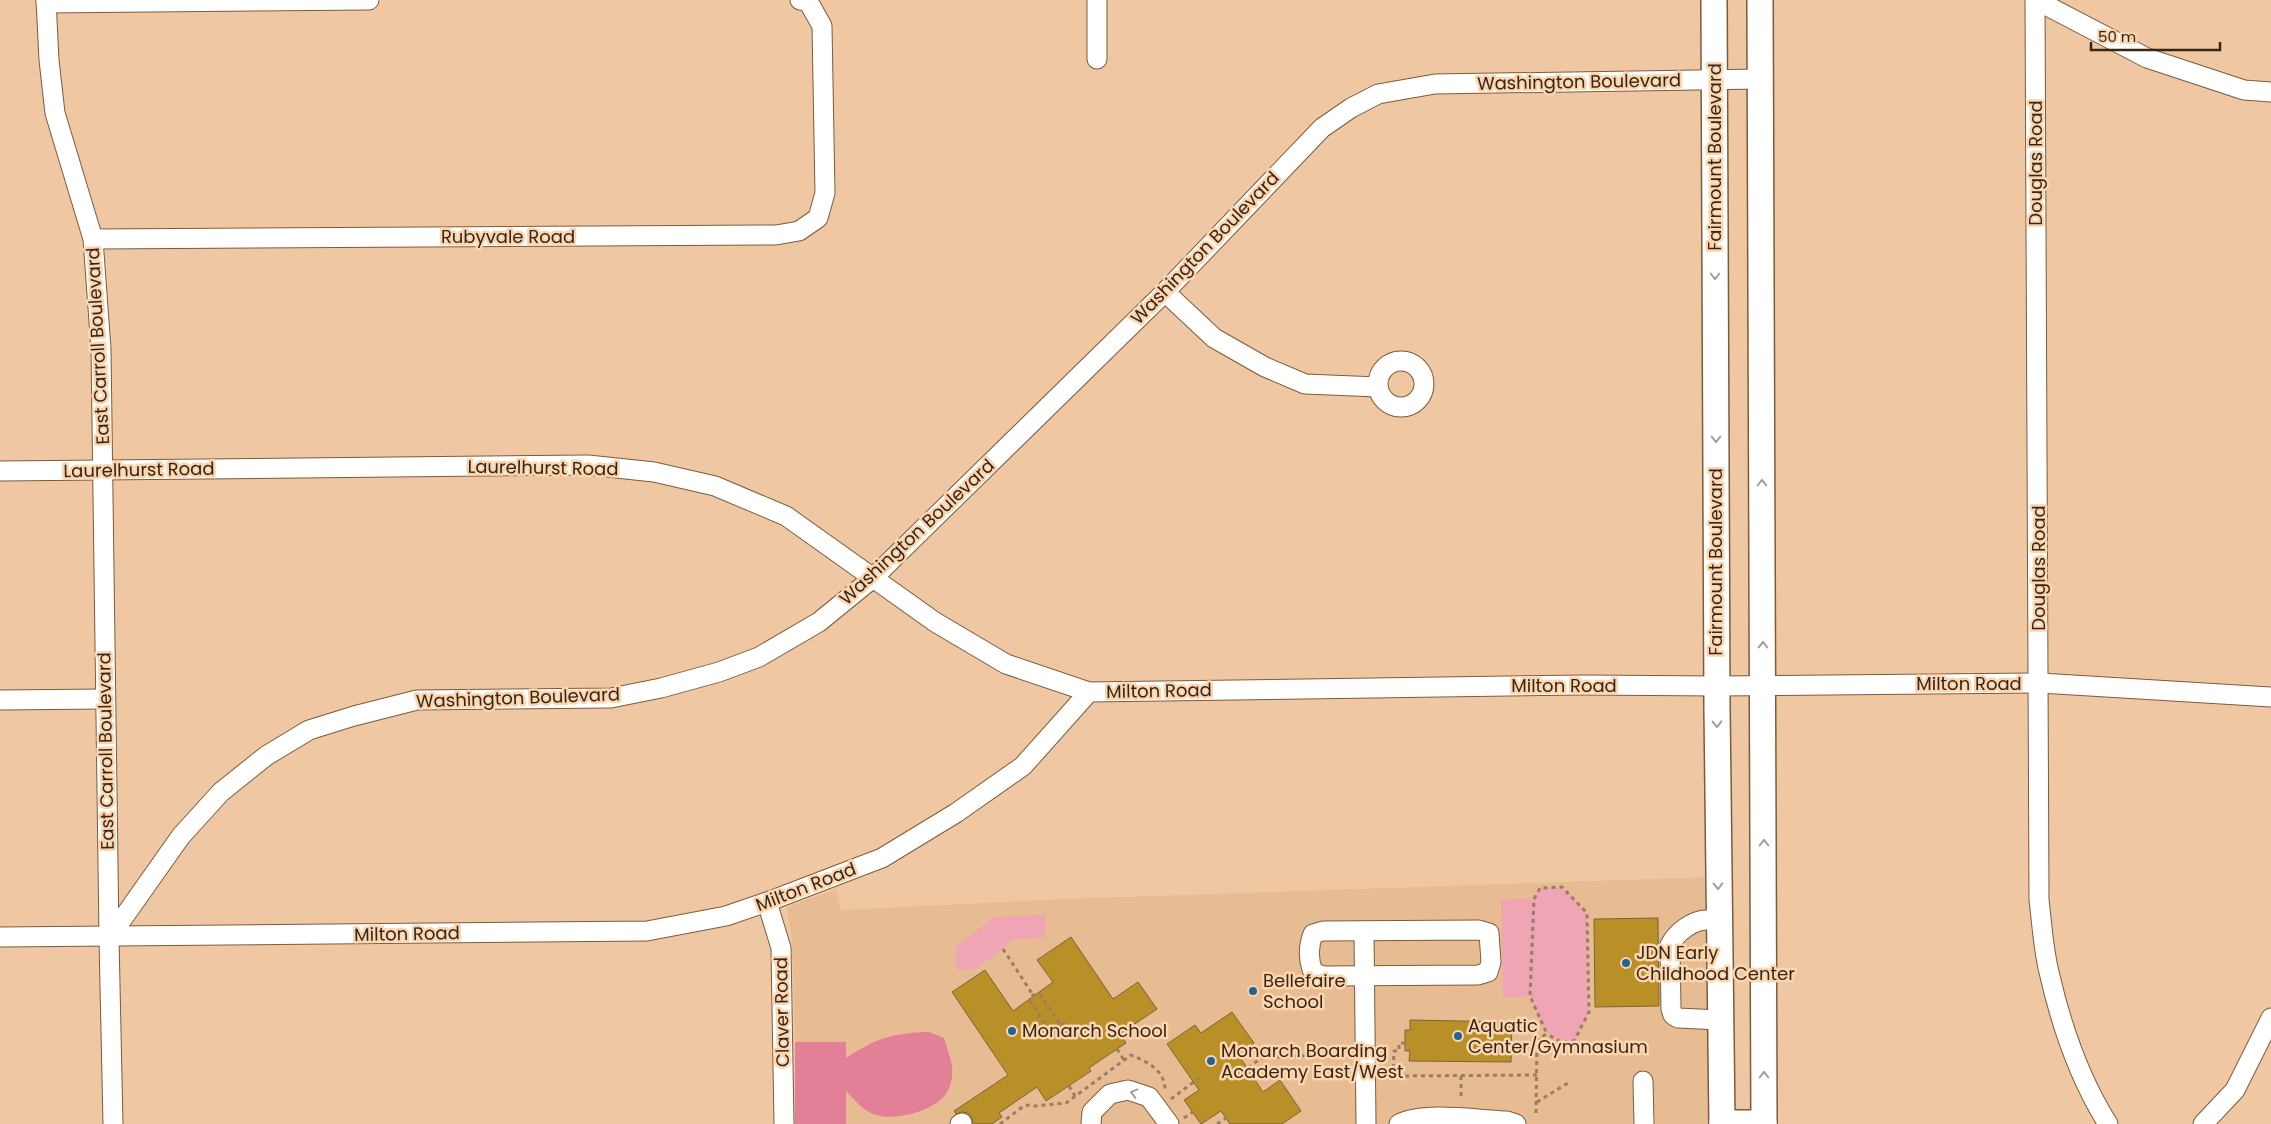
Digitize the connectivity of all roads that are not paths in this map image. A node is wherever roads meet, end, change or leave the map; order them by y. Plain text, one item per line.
1 (369, 0) edge
2 (800, 0) edge
3 (1097, 0) edge
4 (1714, 0) edge
5 (1760, 0) edge
6 (2035, 0) edge
7 (46, 2) edge
8 (1097, 59) dead end
9 (1760, 79) junction
10 (1715, 80) junction
11 (2271, 92) edge
12 (94, 239) junction
13 (1165, 292) junction
14 (1378, 387) dead end
15 (103, 470) junction
16 (0, 471) edge
17 (874, 578) junction
18 (2040, 683) junction
19 (1763, 685) junction
20 (1717, 686) junction
21 (1089, 692) junction
22 (2271, 696) edge
23 (105, 699) junction
24 (0, 700) edge
25 (767, 902) junction
26 (1719, 923) junction
27 (1364, 931) junction
28 (0, 937) edge
29 (109, 938) junction
30 (1364, 976) junction
31 (2271, 1018) edge
32 (1720, 1020) junction
33 (1643, 1082) dead end
34 (1176, 1121) edge
35 (113, 1124) edge
36 (784, 1124) edge
37 (1091, 1124) edge
38 (1366, 1124) edge
39 (1399, 1124) edge
40 (1516, 1124) edge
41 (1644, 1124) edge
42 (1719, 1124) edge
43 (1764, 1124) edge
44 (2108, 1124) edge
45 (2203, 1124) edge

1 - 7 street
2 - 12 street, Rubyvale Road
3 - 8 street
4 - 10 main road, Fairmount Boulevard
5 - 9 main road
6 - 11 street
6 - 18 street, Douglas Road
7 - 12 street, East Carroll Boulevard
9 - 10 street, Washington Boulevard
19 -> 9 main road
10 - 13 street, Washington Boulevard
10 -> 20 main road, Fairmount Boulevard
12 - 15 street, East Carroll Boulevard
13 - 14 street
13 - 17 street, Washington Boulevard
15 - 16 street, Laurelhurst Road
15 - 17 street, Laurelhurst Road
15 - 23 street, East Carroll Boulevard
17 - 21 street, Laurelhurst Road
17 - 29 street, Washington Boulevard
18 - 19 street, Milton Road
18 - 22 street, Milton Road
18 - 44 street, Douglas Road
19 - 20 street, Milton Road
43 -> 19 main road
20 - 21 street, Milton Road
20 -> 26 main road, Fairmount Boulevard
21 - 25 street, Milton Road
23 - 24 street
23 - 29 street, East Carroll Boulevard
25 - 29 street, Milton Road
25 - 36 street, Claver Road
26 - 32 main road, Fairmount Boulevard
26 - 32 street
27 - 30 street
27 - 30 street
27 - 30 street
28 - 29 street, Milton Road
29 - 35 street
30 - 38 street
31 - 45 street
32 - 42 main road, Fairmount Boulevard
33 - 41 street
34 -> 37 street
39 - 40 street
42 - 43 main road

